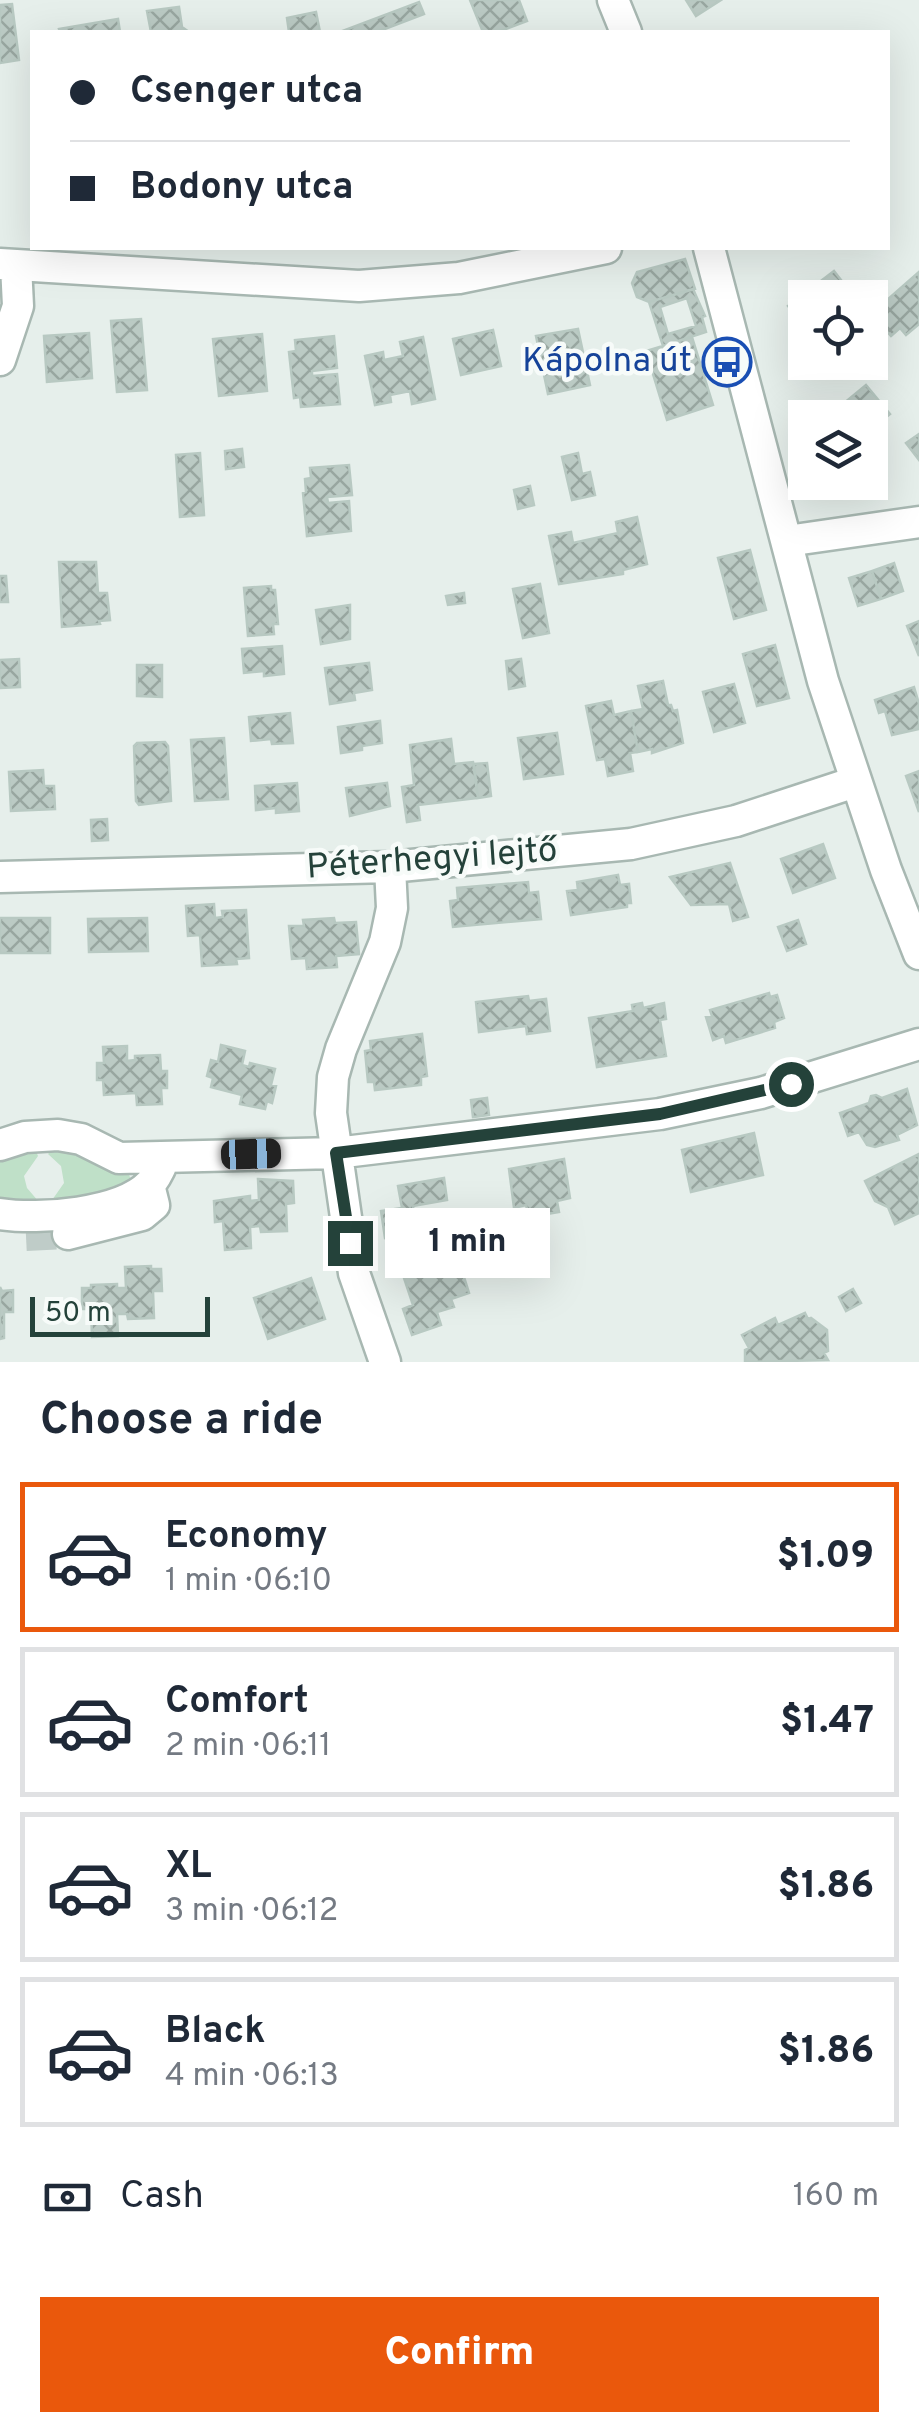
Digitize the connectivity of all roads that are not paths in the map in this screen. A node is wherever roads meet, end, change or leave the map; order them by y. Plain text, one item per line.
1 (613, 0) edge
2 (625, 30) edge
3 (596, 250) edge
4 (710, 250) edge
5 (8, 264) edge
6 (0, 360) edge
7 (919, 522) edge
8 (787, 541) junction
9 (855, 782) junction
10 (390, 866) junction
11 (0, 877) edge
12 (919, 954) edge
13 (919, 1044) edge
14 (0, 1145) edge
15 (336, 1153) junction
16 (165, 1157) junction
17 (149, 1185) junction
18 (0, 1214) edge
19 (68, 1234) tunnel mouth
20 (384, 1362) edge

1 - 2 street
3 - 5 street
4 - 8 street
5 - 6 street
7 - 8 street
8 - 9 street
9 - 10 street, Péterhegyi lejtő
9 - 12 street
10 - 11 street, Péterhegyi lejtő
10 - 15 street
13 - 15 street
14 - 16 street
15 - 16 street
15 - 20 street
16 - 17 street
17 - 18 street
17 - 19 street

